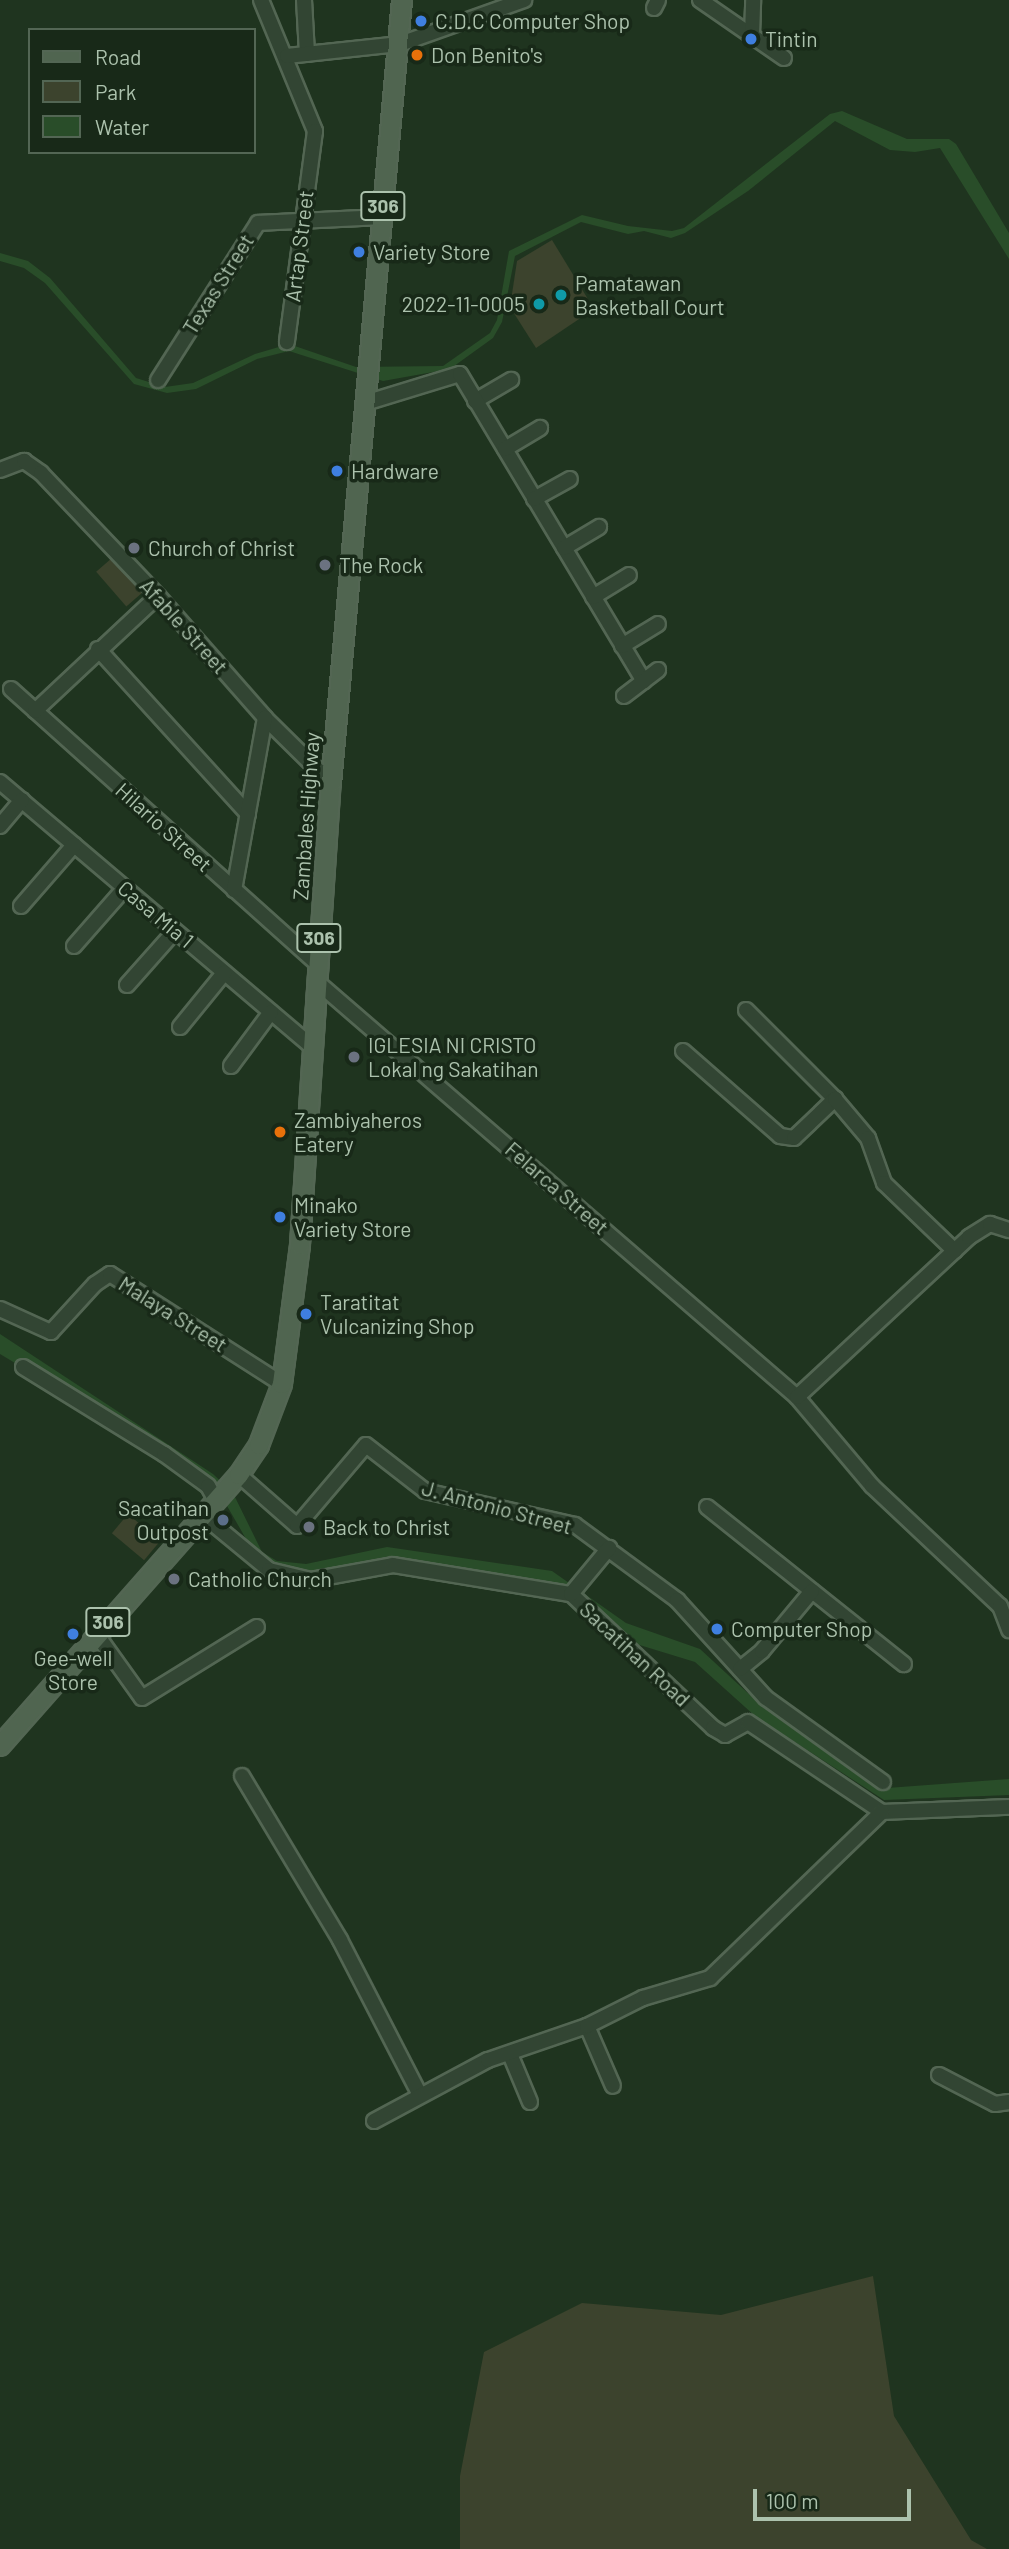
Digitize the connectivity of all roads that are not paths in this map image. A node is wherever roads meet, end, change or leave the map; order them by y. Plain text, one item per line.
1 (261, 0) edge
2 (304, 0) edge
3 (411, 0) edge
4 (524, 0) edge
5 (700, 0) edge
6 (753, 0) edge
7 (402, 8) edge
8 (752, 35) junction
9 (400, 44) junction
10 (307, 54) junction
11 (287, 56) junction
12 (784, 58) dead end
13 (381, 217) junction
14 (301, 220) junction
15 (287, 342) dead end
16 (158, 380) dead end
17 (511, 380) dead end
18 (475, 401) junction
19 (365, 403) junction
20 (540, 428) dead end
21 (505, 449) junction
22 (0, 470) edge
23 (569, 479) dead end
24 (534, 499) junction
25 (599, 527) dead end
26 (564, 548) junction
27 (628, 575) dead end
28 (159, 596) junction
29 (593, 597) junction
30 (658, 624) dead end
31 (622, 646) junction
32 (99, 649) junction
33 (658, 670) dead end
34 (644, 681) junction
35 (10, 689) dead end
36 (624, 696) dead end
37 (35, 711) junction
38 (265, 718) junction
39 (0, 782) edge
40 (331, 783) junction
41 (22, 800) junction
42 (248, 814) junction
43 (0, 826) edge
44 (74, 845) junction
45 (125, 887) junction
46 (234, 890) junction
47 (21, 906) dead end
48 (175, 931) junction
49 (74, 946) dead end
50 (224, 972) junction
51 (317, 973) junction
52 (127, 985) dead end
53 (746, 1010) dead end
54 (271, 1012) junction
55 (180, 1027) dead end
56 (312, 1047) junction
57 (683, 1051) dead end
58 (231, 1066) dead end
59 (835, 1099) junction
60 (853, 1116) junction
61 (819, 1117) junction
62 (1009, 1230) edge
63 (955, 1251) junction
64 (0, 1309) edge
65 (23, 1367) dead end
66 (282, 1384) junction
67 (797, 1397) junction
68 (237, 1478) junction
69 (218, 1501) junction
70 (707, 1507) dead end
71 (205, 1517) junction
72 (609, 1548) junction
73 (812, 1591) junction
74 (571, 1594) junction
75 (257, 1628) dead end
76 (1009, 1630) edge
77 (97, 1635) junction
78 (904, 1664) dead end
79 (740, 1669) junction
80 (0, 1746) edge
81 (242, 1776) dead end
82 (883, 1782) dead end
83 (1009, 1807) edge
84 (882, 1812) junction
85 (587, 2025) junction
86 (510, 2054) junction
87 (939, 2075) dead end
88 (613, 2086) dead end
89 (420, 2095) junction
90 (530, 2102) dead end
91 (1009, 2102) edge
92 (374, 2121) dead end

1 - 11 street, Artap Street
2 - 10 street
3 - 7 street
4 - 9 street
5 - 8 street
6 - 8 street
7 - 9 main road, Zambales Highway / 306
8 - 12 street
9 - 10 street
9 - 13 main road, Zambales Highway / 306
10 - 11 street
11 - 14 street, Artap Street
13 - 14 street, Texas Street
13 - 19 main road, Zambales Highway / 306
14 - 15 street, Artap Street
14 - 16 street, Texas Street
17 - 18 street
18 - 19 street
18 - 21 street
19 - 40 main road, Zambales Highway / 306
20 - 21 street
21 - 24 street
22 - 28 street, Afable Street
23 - 24 street
24 - 26 street
25 - 26 street
26 - 29 street
27 - 29 street
28 - 32 street
28 - 38 street, Afable Street
29 - 31 street
30 - 31 street
31 - 34 street
32 - 37 street
32 - 42 street
33 - 34 street
34 - 36 street
35 - 37 street, Hilario Street
37 - 46 street, Hilario Street
38 - 40 street, Afable Street
38 - 42 street
39 - 41 street, Casa Mia 1
40 - 51 main road, Zambales Highway / 306
41 - 43 street
41 - 44 street, Casa Mia 1
42 - 46 street
44 - 45 street, Casa Mia 1
44 - 47 street
45 - 48 street, Casa Mia 1
45 - 49 street
46 - 51 street, Hilario Street
48 - 50 street, Casa Mia 1
48 - 52 street
50 - 54 street, Casa Mia 1
50 - 55 street
51 - 56 main road, Zambales Highway / 306
51 - 67 street, Felarca Street
53 - 59 street
54 - 56 street, Casa Mia 1
54 - 58 street
56 - 66 main road, Zambales Highway / 306
57 - 61 street
59 - 60 street
59 - 61 street
60 - 61 street
60 - 63 street
62 - 63 street
63 - 67 street
64 - 66 street, Malaya Street
65 - 69 street
66 - 68 main road, Zambales Highway / 306
67 - 76 street, Felarca Street
68 - 69 main road, Zambales Highway / 306
68 - 72 street, J. Antonio Street
69 - 71 main road, Zambales Highway / 306
70 - 73 street
71 - 74 street, Sacatihan Road
71 - 77 main road, Zambales Highway / 306
72 - 74 street
72 - 79 street, J. Antonio Street
73 - 78 street
73 - 79 street
74 - 84 street, Sacatihan Road
75 - 77 street
77 - 80 main road, Zambales Highway / 306
79 - 82 street, J. Antonio Street
81 - 89 street
83 - 84 street
84 - 85 street
85 - 86 street
85 - 88 street
86 - 89 street
86 - 90 street
87 - 91 street
89 - 92 street

